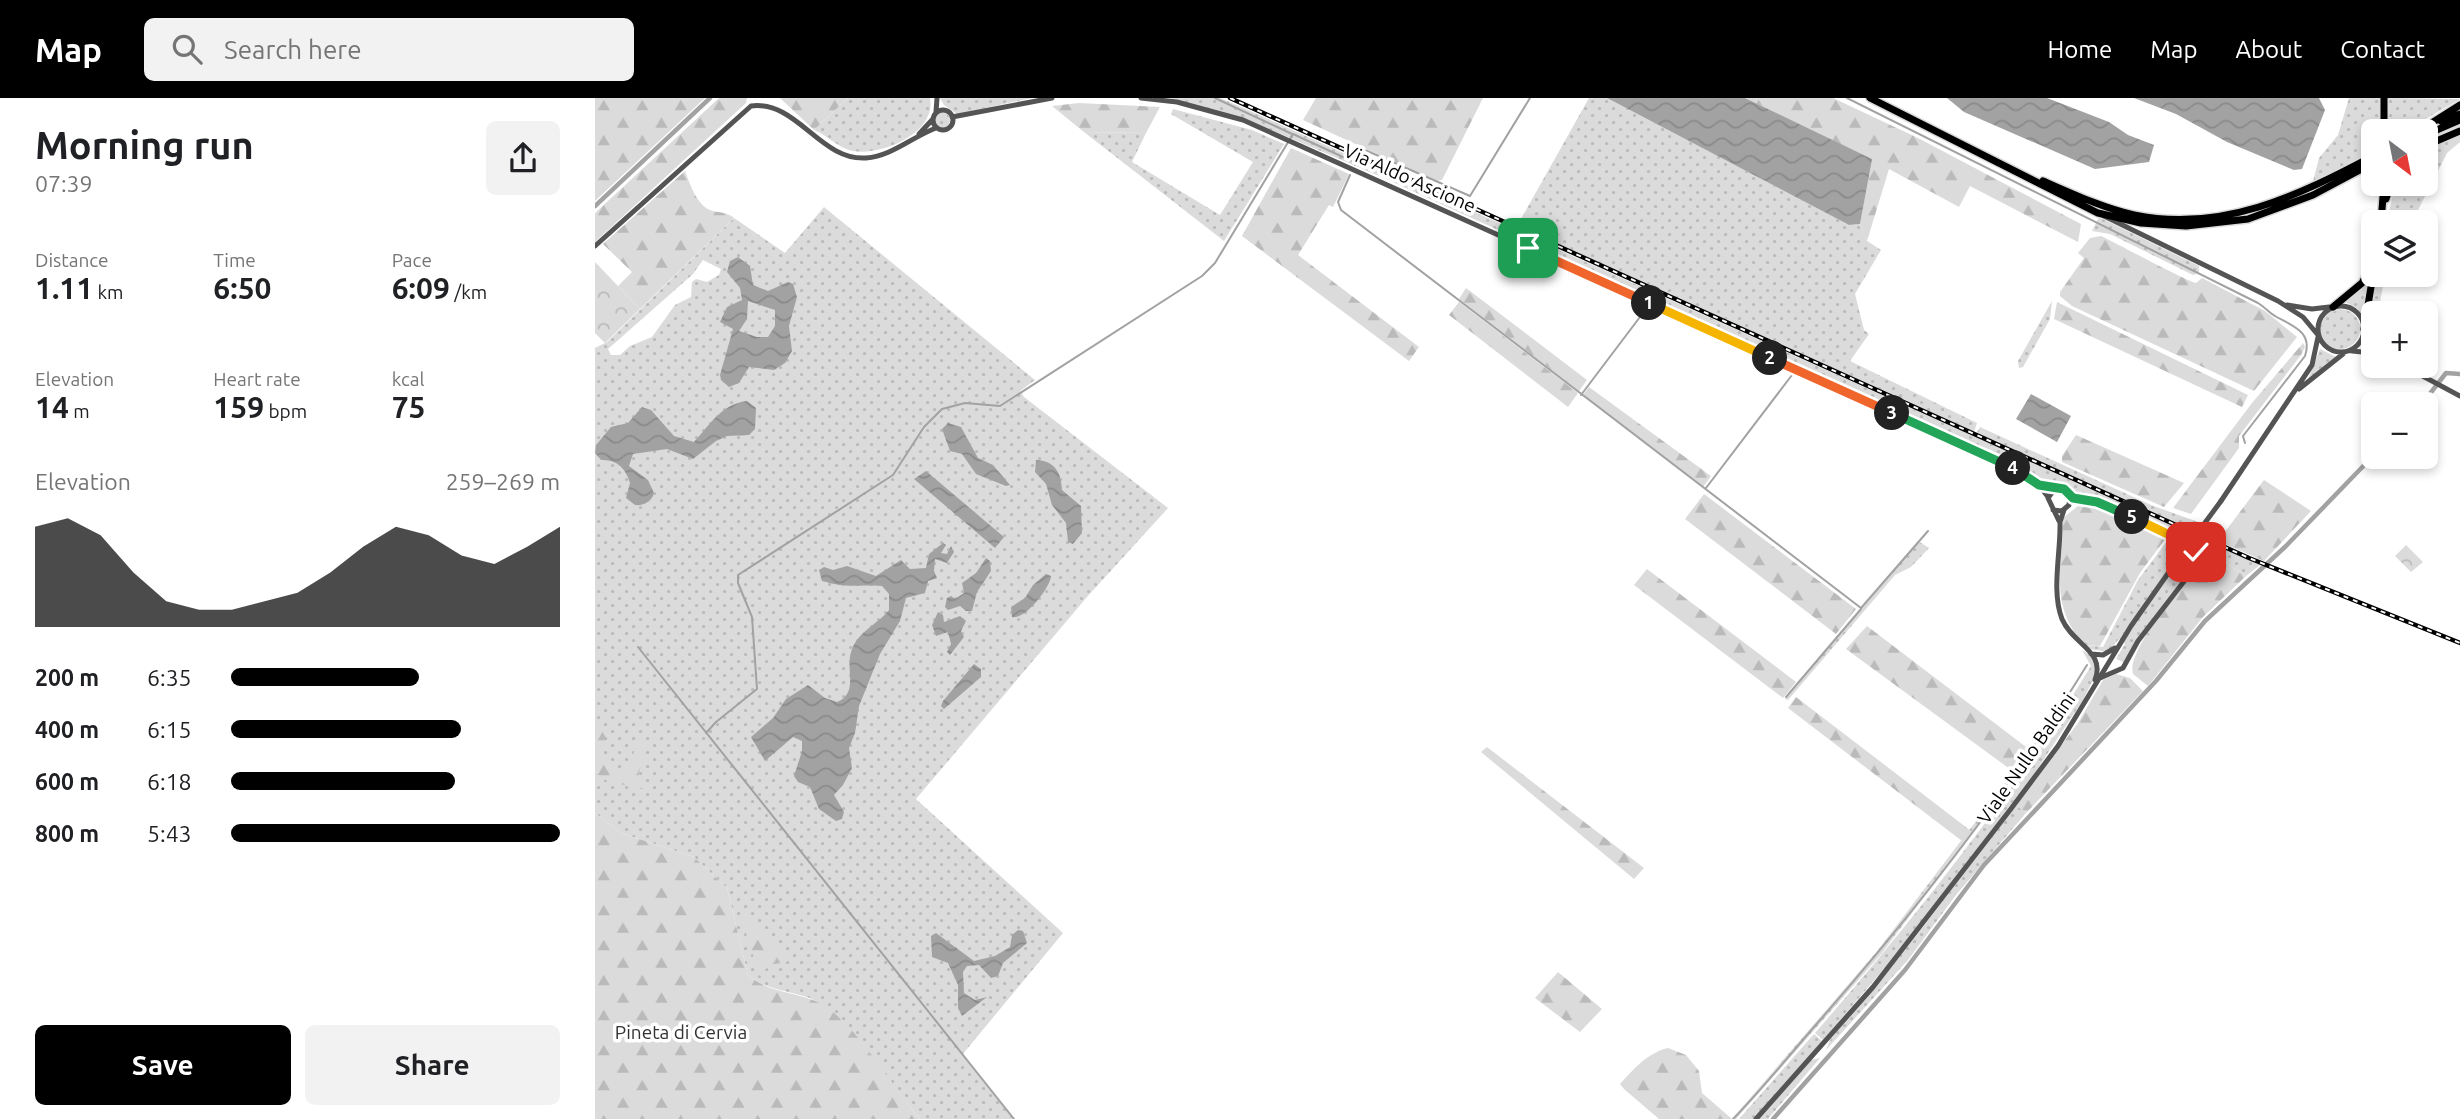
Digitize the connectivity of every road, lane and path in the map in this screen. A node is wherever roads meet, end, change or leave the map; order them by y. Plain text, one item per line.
1 (937, 98) edge
2 (1052, 98) edge
3 (1141, 98) edge
4 (1870, 98) edge
5 (2384, 98) edge
6 (2460, 105) edge
7 (945, 110) junction
8 (936, 113) junction
9 (976, 113) junction
10 (2460, 114) edge
11 (952, 117) junction
12 (2384, 119) edge
13 (2437, 119) edge
14 (932, 120) junction
15 (2460, 120) edge
16 (2438, 123) edge
17 (952, 125) junction
18 (936, 128) junction
19 (2438, 129) edge
20 (2460, 131) edge
21 (911, 141) junction
22 (2438, 141) edge
23 (2361, 162) edge
24 (2361, 169) edge
25 (2014, 170) junction
26 (2383, 196) edge
27 (2387, 196) edge
28 (2383, 206) junction
29 (2382, 210) edge
30 (2098, 213) junction
31 (595, 246) edge
32 (2361, 285) edge
33 (2278, 302) junction
34 (2332, 307) junction
35 (2361, 318) edge
36 (2318, 336) junction
37 (2361, 338) edge
38 (2347, 351) junction
39 (2361, 352) edge
40 (2426, 378) edge
41 (2294, 393) junction
42 (2460, 396) edge
43 (2039, 485) junction
44 (2055, 489) junction
45 (2070, 496) junction
46 (2048, 497) junction
47 (2083, 501) junction
48 (2066, 509) junction
49 (2053, 510) junction
50 (2060, 522) junction
51 (2119, 645) junction
52 (2092, 654) junction
53 (2113, 654) junction
54 (2123, 667) junction
55 (2100, 677) junction
56 (2091, 693) junction
57 (1756, 1119) edge

1 - 7 street
1 - 8 street
2 - 9 street
3 - 43 street, Via Aldo Ascione
4 - 25 main road
5 - 12 main road
6 - 13 main road
7 - 8 street
7 - 11 street
8 - 14 street
9 - 11 street
9 - 17 street
10 - 16 main road
11 - 17 street
14 - 18 street
14 - 21 street
15 - 19 main road
17 - 18 street
18 - 21 street
20 - 22 main road
21 - 31 street
23 - 25 main road
24 - 30 main road
25 - 30 main road
26 - 28 main road
27 - 28 main road
28 - 29 main road
30 - 33 street
32 - 34 main road
33 - 34 street
33 - 36 street
34 - 35 street
34 - 36 street
36 - 38 street
36 - 41 street, Viale Nullo Baldini
37 - 38 street
38 - 39 street
38 - 41 street, Viale Nullo Baldini
40 - 42 street
41 - 51 street, Viale Nullo Baldini, bridge
43 - 44 street
43 - 46 street
44 - 45 street
44 - 46 street
45 - 47 street
45 - 48 street
46 - 49 street
47 - 48 street
47 - 54 street
48 - 49 street
48 - 50 street
49 - 50 street
50 - 52 street
51 - 52 street
51 - 53 street, Viale Nullo Baldini
52 - 56 street
53 - 54 street
53 - 55 street, Viale Nullo Baldini
54 - 55 street
55 - 56 street, Viale Nullo Baldini
56 - 57 street, Viale Nullo Baldini

